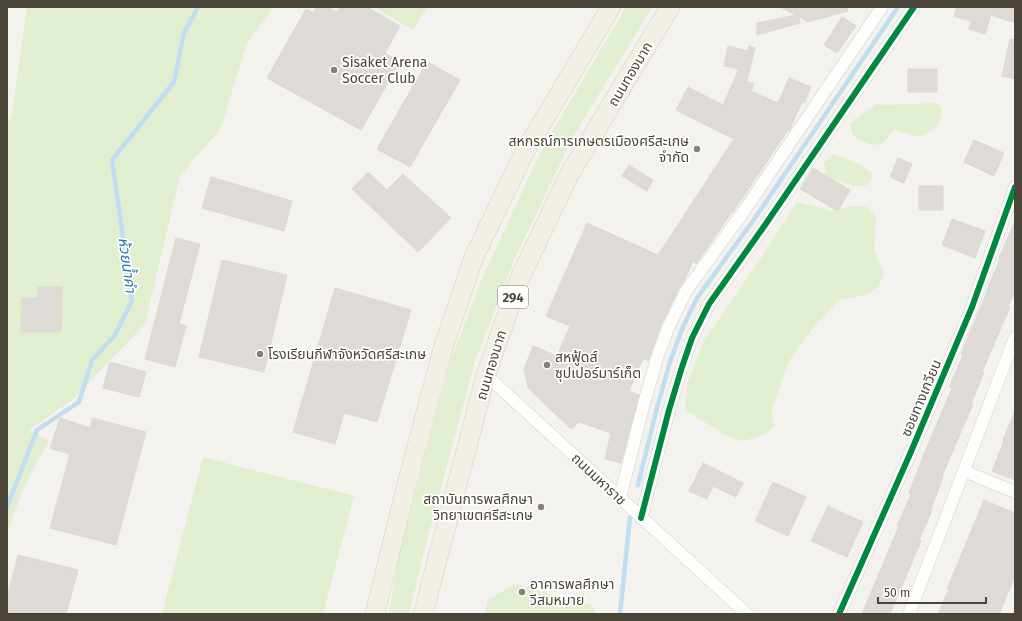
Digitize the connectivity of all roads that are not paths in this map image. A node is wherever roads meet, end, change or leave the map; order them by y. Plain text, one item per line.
1 (611, 7) edge
2 (670, 7) edge
3 (882, 7) edge
4 (914, 7) edge
5 (1015, 188) edge
6 (1015, 338) edge
7 (486, 375) junction
8 (964, 471) junction
9 (1015, 492) edge
10 (620, 498) junction
11 (641, 518) junction
12 (375, 614) edge
13 (423, 614) edge
14 (747, 614) edge
15 (839, 614) edge
16 (909, 614) edge

1 - 12 main road
2 - 7 main road, ถนนทองมาก / 294
3 - 10 street
4 - 11 street
5 - 15 street, ซอยทางเกวียน
6 - 8 street
7 - 10 street, ถนนมหาราช
7 - 13 main road, ถนนทองมาก / 294
8 - 9 street
8 - 16 street
10 - 11 street, ถนนมหาราช
11 - 14 street, ถนนมหาราช

